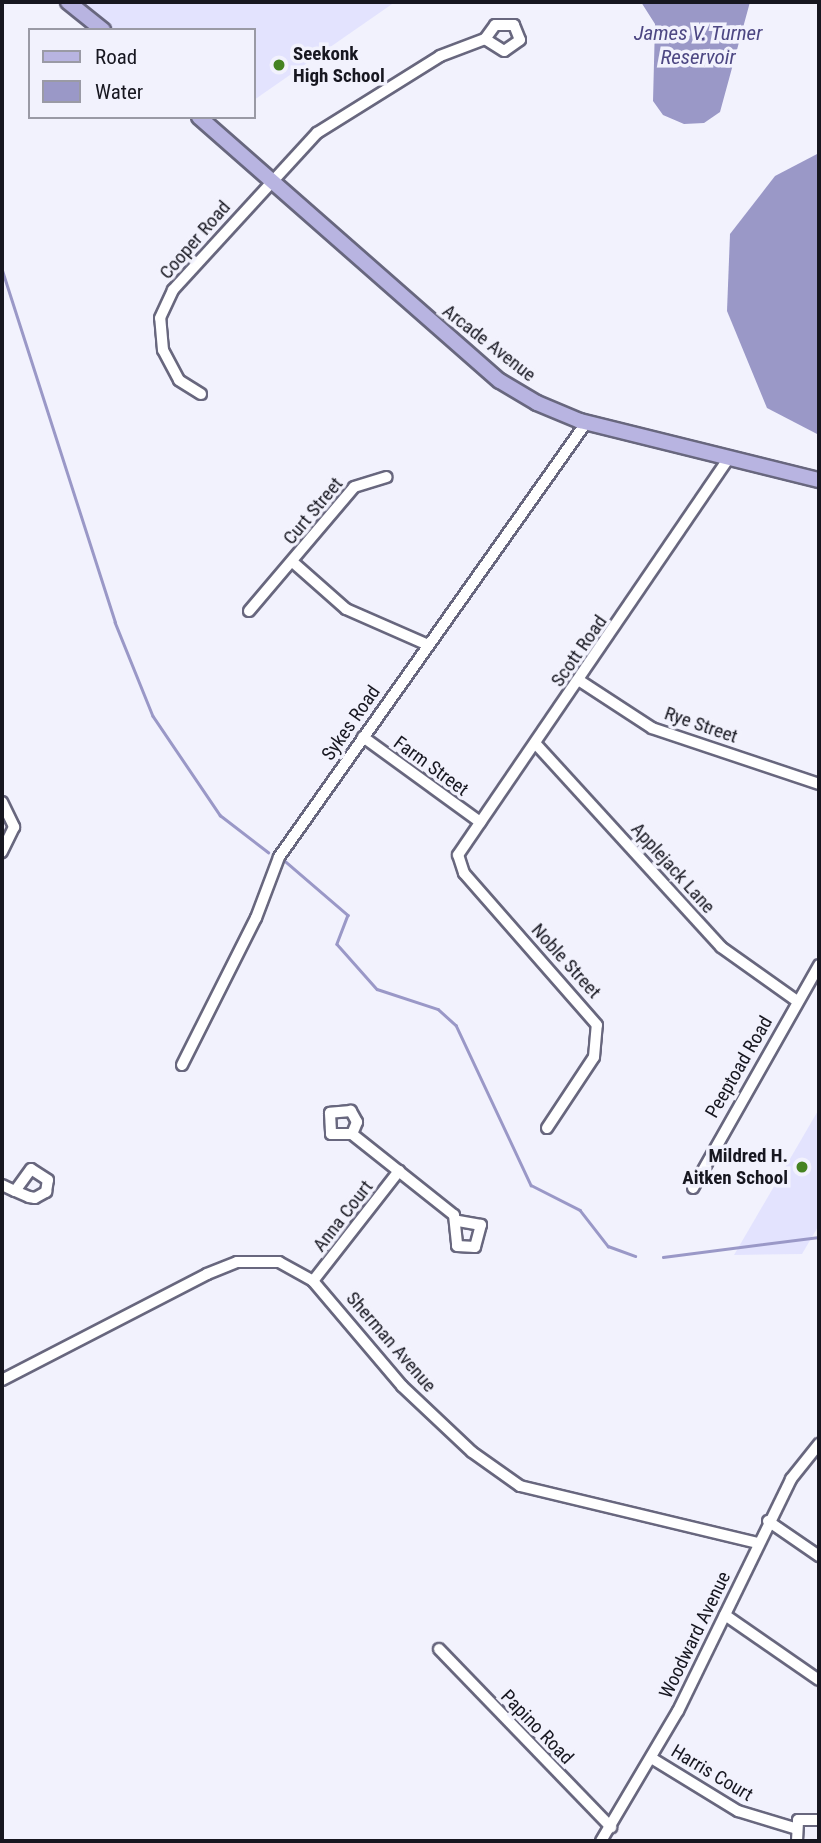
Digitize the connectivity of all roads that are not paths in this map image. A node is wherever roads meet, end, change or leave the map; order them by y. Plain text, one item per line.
1 (68, 2) edge
2 (100, 28) edge
3 (485, 39) dead end
4 (201, 119) edge
5 (268, 183) junction
6 (201, 394) dead end
7 (586, 422) junction
8 (728, 459) junction
9 (386, 477) dead end
10 (819, 480) edge
11 (295, 565) junction
12 (249, 611) dead end
13 (428, 645) junction
14 (580, 681) junction
15 (363, 737) junction
16 (535, 744) junction
17 (819, 784) edge
18 (2, 802) edge
19 (480, 822) junction
20 (2, 852) edge
21 (458, 862) joint
22 (819, 965) edge
23 (797, 1001) junction
24 (182, 1065) dead end
25 (547, 1128) dead end
26 (352, 1133) dead end
27 (400, 1171) junction
28 (2, 1185) edge
29 (693, 1188) dead end
30 (15, 1191) dead end
31 (458, 1221) dead end
32 (313, 1281) junction
33 (2, 1380) edge
34 (819, 1444) edge
35 (768, 1521) junction
36 (758, 1543) junction
37 (819, 1556) edge
38 (725, 1615) junction
39 (439, 1650) dead end
40 (819, 1680) edge
41 (653, 1759) junction
42 (819, 1820) edge
43 (611, 1827) junction
44 (794, 1828) junction
45 (601, 1841) edge
46 (797, 1841) edge

1 - 2 main road
3 - 5 street, Cooper Road
4 - 5 main road, Arcade Avenue
5 - 6 street, Cooper Road
5 - 7 main road, Arcade Avenue
7 - 8 main road, Arcade Avenue
7 - 13 street, Sykes Road
8 - 10 main road, Arcade Avenue
8 - 14 street, Scott Road
9 - 11 street, Curt Street
11 - 12 street, Curt Street
11 - 13 street
13 - 15 street, Sykes Road
14 - 16 street, Scott Road
14 - 17 street, Rye Street
15 - 19 street, Farm Street
15 - 24 street, Sykes Road
16 - 19 street, Scott Road
16 - 23 street, Applejack Lane
18 - 20 street
19 - 21 street, Scott Road
21 - 25 street, Noble Street
22 - 23 street, Peeptoad Road
23 - 29 street, Peeptoad Road
26 - 27 street, Anna Court
27 - 31 street, Anna Court
27 - 32 street, Anna Court
28 - 30 street
32 - 33 street, Sherman Avenue
32 - 36 street, Sherman Avenue
34 - 35 street, Woodward Avenue
35 - 36 street, Woodward Avenue
35 - 37 street
36 - 38 street, Woodward Avenue
38 - 40 street
38 - 41 street, Woodward Avenue
39 - 43 street, Papino Road
41 - 43 street, Woodward Avenue
41 - 44 street, Harris Court
42 - 44 street
43 - 45 street, Woodward Avenue
44 - 46 street

